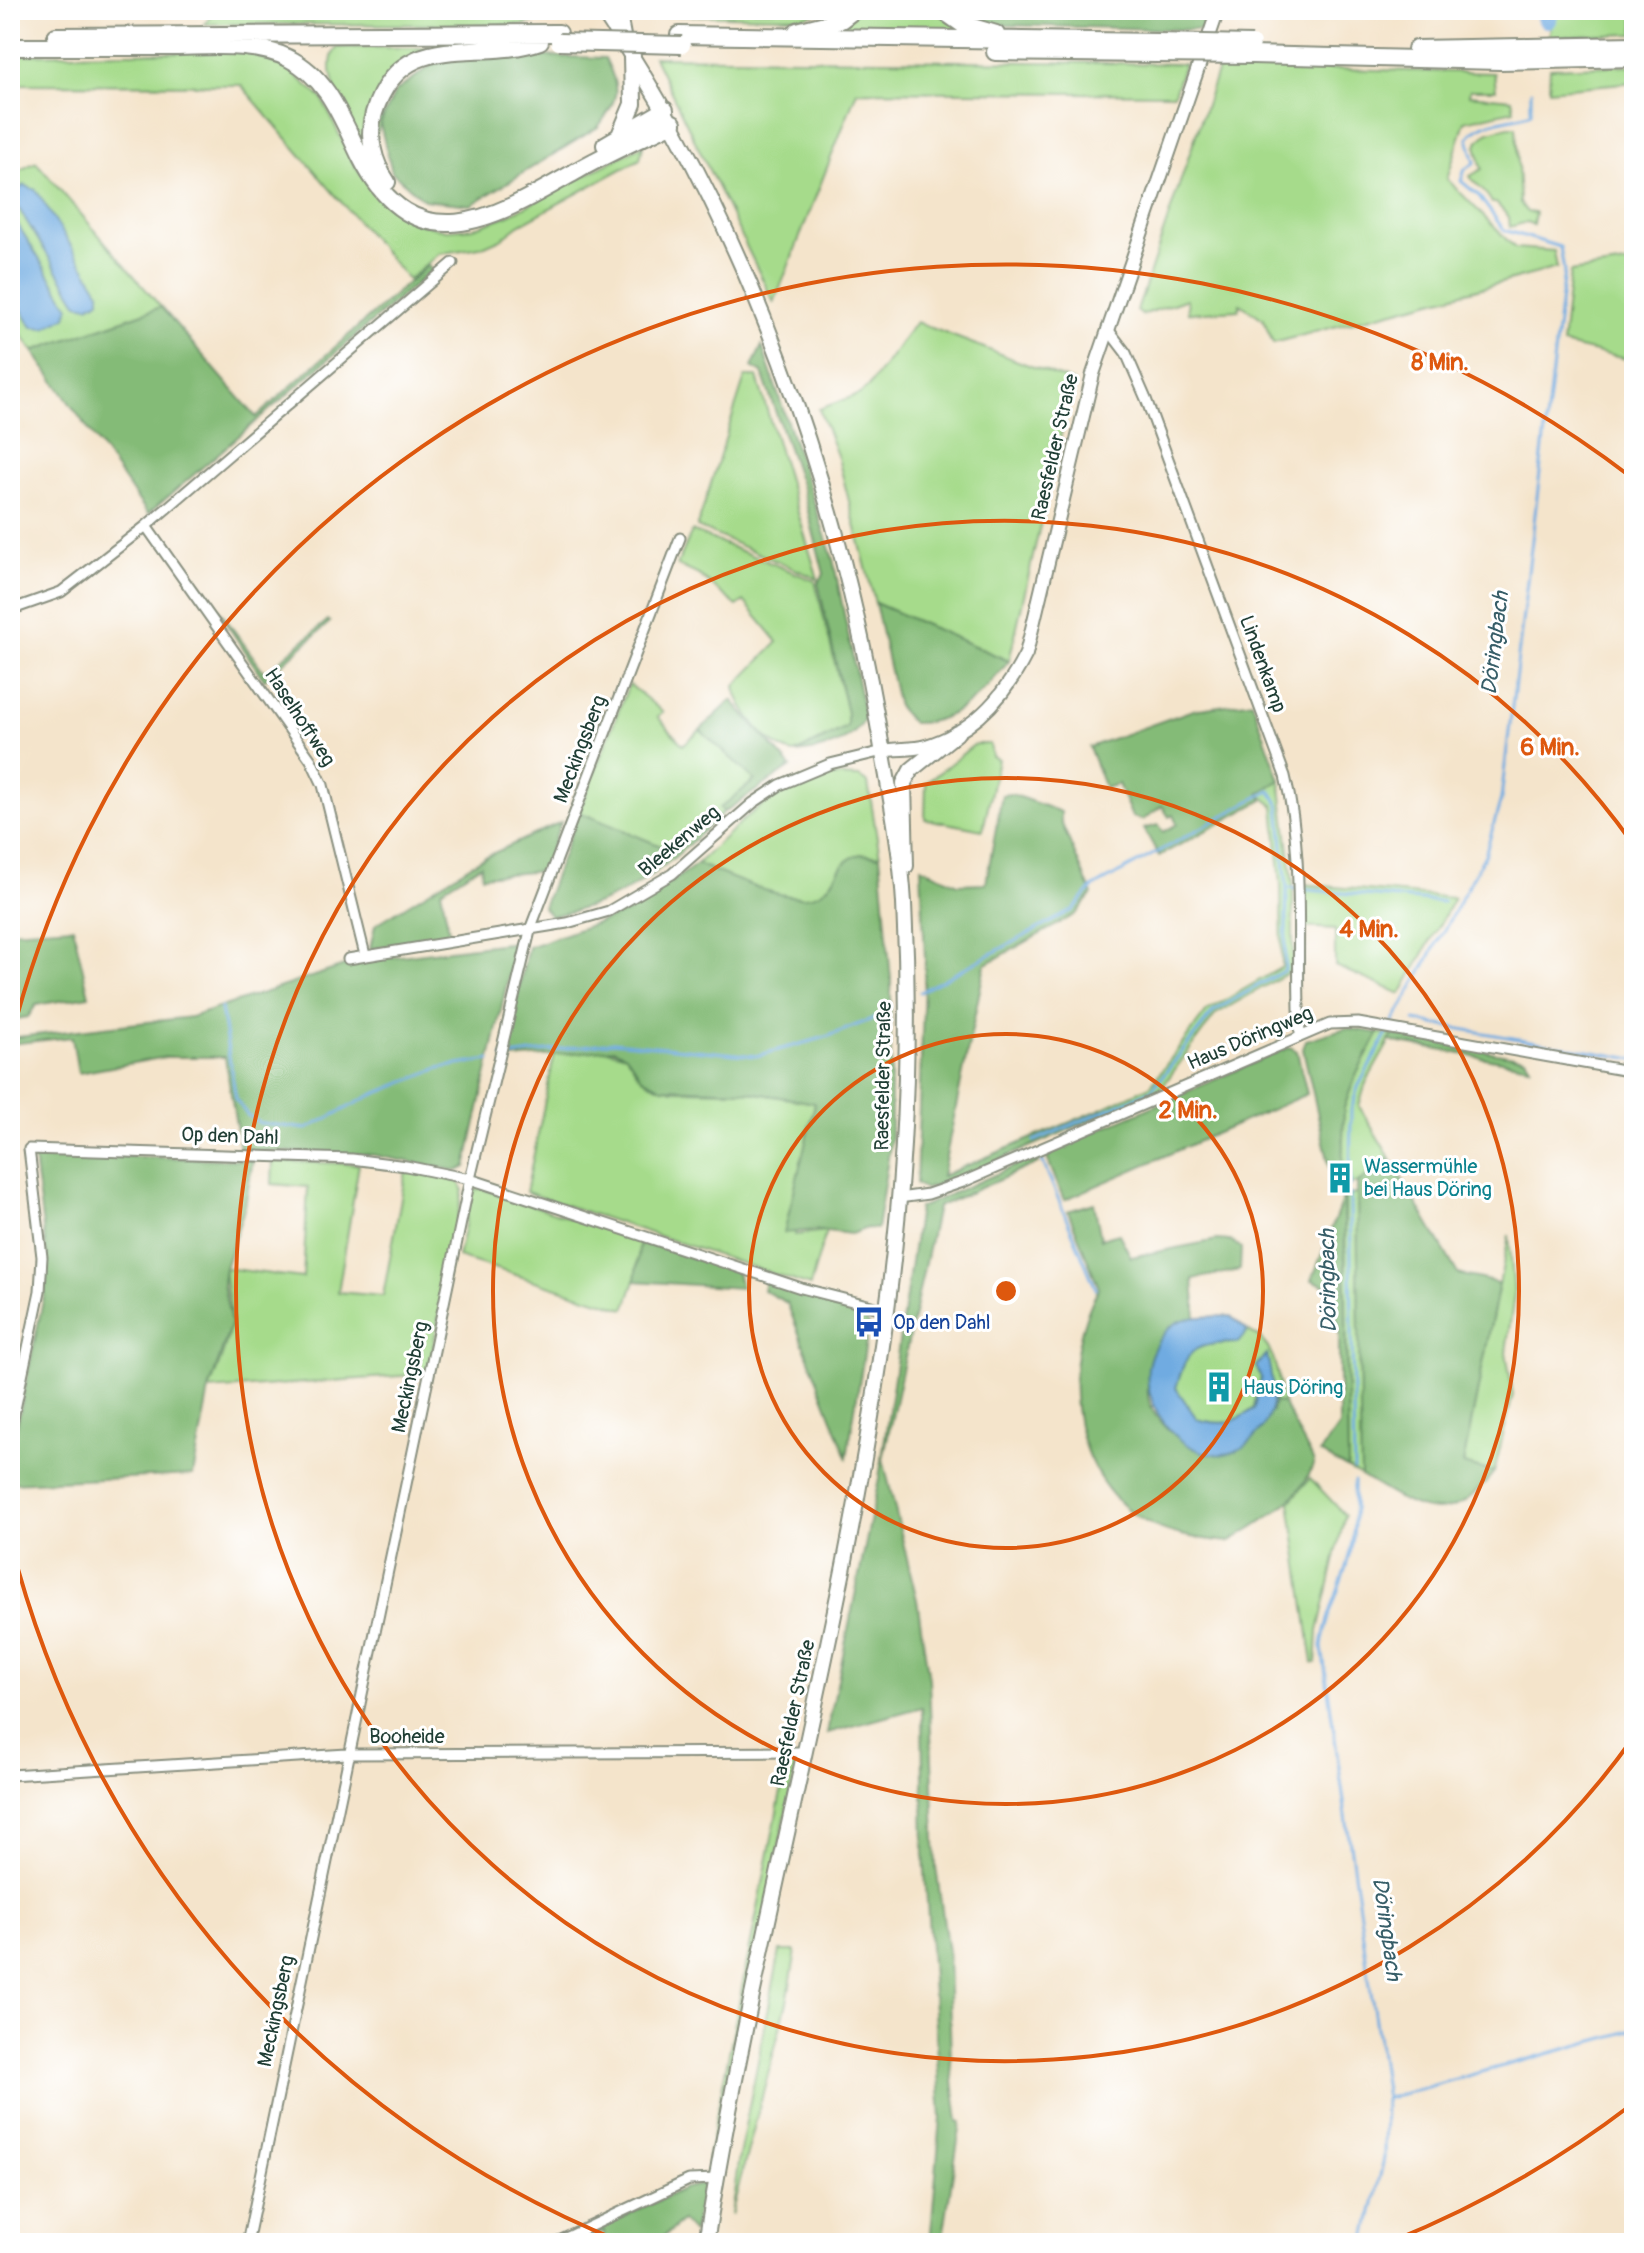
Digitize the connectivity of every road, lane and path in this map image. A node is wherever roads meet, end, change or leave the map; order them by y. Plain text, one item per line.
1 (602, 10) edge
2 (617, 10) edge
3 (854, 10) edge
4 (942, 10) edge
5 (1218, 10) edge
6 (10, 37) edge
7 (725, 37) junction
8 (559, 38) junction
9 (680, 40) junction
10 (1058, 40) junction
11 (540, 41) junction
12 (623, 41) junction
13 (1634, 45) edge
14 (10, 47) edge
15 (55, 47) junction
16 (1156, 48) junction
17 (1252, 50) junction
18 (632, 56) junction
19 (1634, 58) edge
20 (669, 116) junction
21 (619, 137) junction
22 (453, 263) dead end
23 (1107, 328) junction
24 (146, 526) junction
25 (680, 538) dead end
26 (10, 610) edge
27 (957, 733) junction
28 (883, 751) junction
29 (904, 898) junction
30 (531, 927) junction
31 (365, 955) junction
32 (348, 959) dead end
33 (1300, 1034) junction
34 (1634, 1072) edge
35 (470, 1179) junction
36 (899, 1198) junction
37 (887, 1310) junction
38 (10, 1433) edge
39 (805, 1752) junction
40 (347, 1754) junction
41 (10, 1775) edge
42 (717, 2179) junction
43 (247, 2243) edge
44 (555, 2243) edge
45 (706, 2243) edge

1 - 12 main road
2 - 12 highway
3 - 7 highway
4 - 10 highway
5 - 23 main road, Raesfelder Straße
6 - 8 highway
7 - 9 highway
7 - 10 highway
8 - 9 highway
8 - 11 highway
9 - 16 highway
10 - 16 highway
11 - 15 highway
11 - 21 highway
12 - 18 main road
13 - 17 highway
14 - 15 highway
15 - 20 highway
16 - 17 highway, bridge
17 - 19 highway
18 - 20 main road
18 - 21 highway
20 - 21 highway
20 - 28 main road
22 - 24 street
23 - 27 main road, Raesfelder Straße
23 - 33 street, Lindenkamp
24 - 26 street
24 - 31 street, Haselhoffweg
25 - 30 street, Meckingsberg
27 - 28 main road, Raesfelder Straße
27 - 29 main road
28 - 29 main road, Raesfelder Straße
28 - 30 street, Bleekenweg
29 - 36 main road, Raesfelder Straße
30 - 31 street, Bleekenweg
30 - 35 street, Meckingsberg
31 - 32 street, Bleekenweg
33 - 34 street, Haus Döringweg
33 - 36 street, Haus Döringweg
35 - 37 street, Op den Dahl
35 - 38 street, Op den Dahl
35 - 40 street, Meckingsberg
36 - 37 main road, Raesfelder Straße
37 - 39 main road, Raesfelder Straße
39 - 40 street, Booheide
39 - 42 main road, Raesfelder Straße
40 - 41 street, Booheide
40 - 43 street, Meckingsberg
42 - 44 street
42 - 45 main road, Raesfelder Straße

